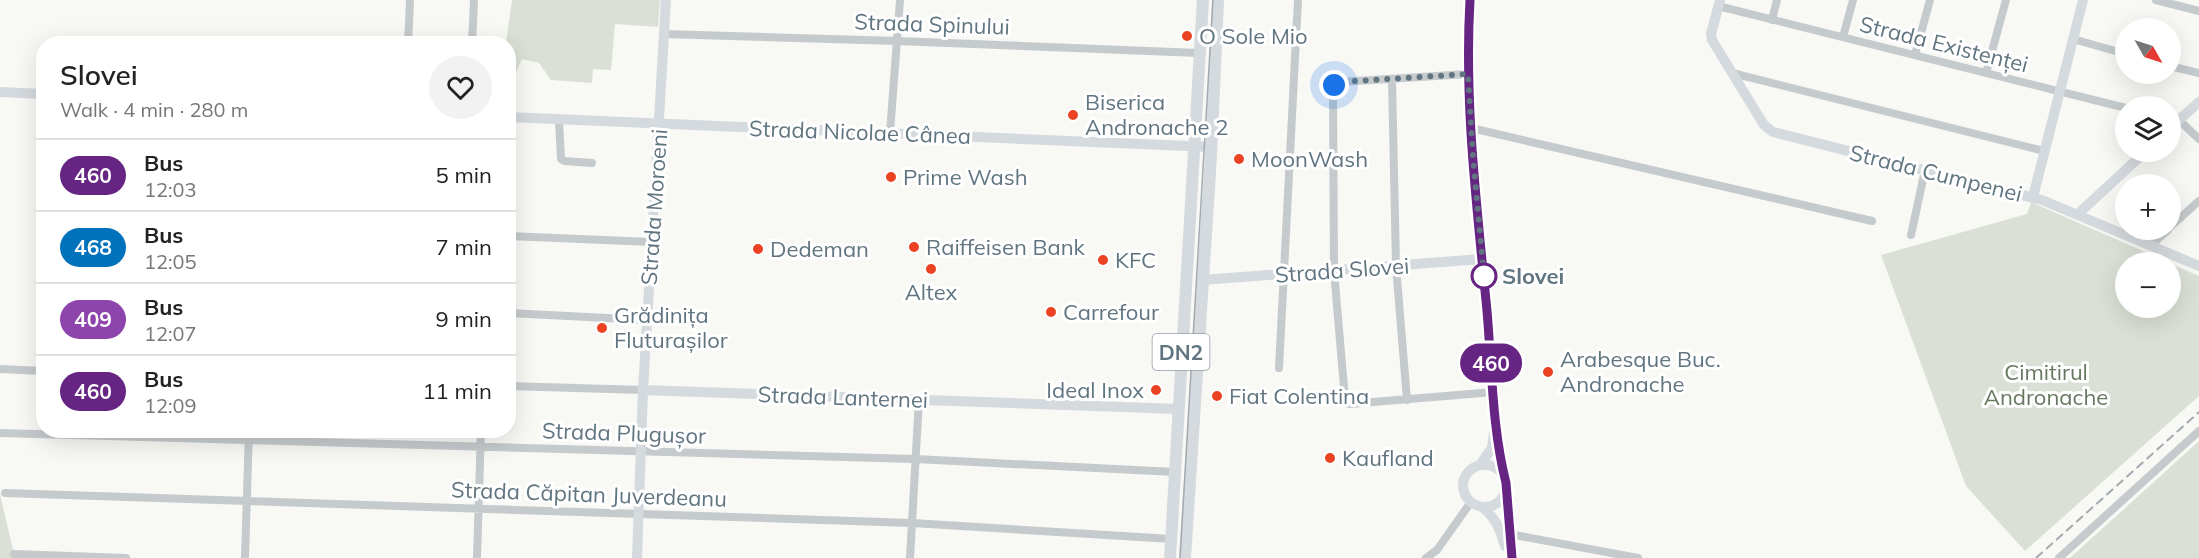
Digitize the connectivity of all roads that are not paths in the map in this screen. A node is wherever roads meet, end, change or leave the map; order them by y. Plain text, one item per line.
1 (410, 0) edge
2 (474, 0) edge
3 (666, 0) edge
4 (900, 0) edge
5 (1203, 0) edge
6 (1218, 0) edge
7 (1298, 0) edge
8 (1470, 0) edge
9 (1777, 0) edge
10 (1853, 0) edge
11 (1930, 0) edge
12 (2006, 0) edge
13 (2083, 0) edge
14 (2156, 0) edge
15 (1719, 3) edge
16 (2199, 11) edge
17 (1772, 20) junction
18 (664, 34) junction
19 (408, 36) edge
20 (472, 36) edge
21 (1843, 37) junction
22 (2073, 39) junction
23 (897, 40) junction
24 (2115, 51) edge
25 (1199, 53) junction
26 (1915, 55) junction
27 (2181, 69) edge
28 (1732, 73) junction
29 (1986, 73) junction
30 (2199, 73) edge
31 (1468, 74) junction
32 (1392, 79) junction
33 (0, 92) edge
34 (2059, 92) junction
35 (36, 94) edge
36 (2199, 102) edge
37 (2115, 105) edge
38 (2181, 115) edge
39 (516, 117) edge
40 (559, 120) junction
41 (660, 124) junction
42 (2181, 124) edge
43 (1470, 128) junction
44 (890, 133) junction
45 (2199, 139) edge
46 (1193, 146) junction
47 (1211, 147) junction
48 (2044, 151) junction
49 (2134, 162) edge
50 (592, 163) dead end
51 (1925, 170) junction
52 (2033, 197) junction
53 (2199, 201) edge
54 (2078, 214) junction
55 (2181, 217) edge
56 (1872, 221) dead end
57 (1911, 235) dead end
58 (516, 236) edge
59 (2156, 240) edge
60 (651, 242) junction
61 (2151, 245) junction
62 (1482, 259) junction
63 (1396, 266) junction
64 (2199, 266) edge
65 (1334, 271) junction
66 (1283, 275) junction
67 (1202, 280) junction
68 (516, 313) edge
69 (647, 320) junction
70 (1279, 368) dead end
71 (0, 369) edge
72 (36, 371) edge
73 (516, 386) edge
74 (643, 390) junction
75 (1494, 392) junction
76 (919, 399) junction
77 (1407, 400) junction
78 (1178, 409) junction
79 (1496, 418) junction
80 (2199, 431) edge
81 (0, 433) edge
82 (36, 434) edge
83 (178, 438) edge
84 (481, 438) edge
85 (249, 440) junction
86 (481, 446) junction
87 (641, 452) junction
88 (915, 459) junction
89 (1480, 465) junction
90 (1175, 472) junction
91 (1503, 474) junction
92 (1506, 489) junction
93 (5, 493) dead end
94 (247, 501) junction
95 (1476, 504) junction
96 (478, 508) junction
97 (638, 514) junction
98 (912, 523) junction
99 (1509, 534) junction
100 (1172, 539) junction
101 (14, 554) dead end
102 (126, 558) edge
103 (245, 558) edge
104 (477, 558) edge
105 (638, 558) edge
106 (910, 558) edge
107 (1170, 558) edge
108 (1185, 558) edge
109 (1426, 558) edge
110 (1510, 558) edge
111 (1638, 558) edge
112 (2059, 558) edge

1 - 19 street
2 - 20 street
3 - 18 street, Strada Moroeni
4 - 23 street
5 - 25 main road, DN2
6 - 47 main road, DN2
7 - 66 street
8 - 31 street
9 - 17 street
10 - 21 street
11 - 26 street
12 - 29 street
13 - 22 street
14 - 16 street
15 - 17 street, Strada Existenței
15 - 28 street, Strada Cumpenei
17 - 21 street, Strada Existenței
18 - 23 street, Strada Spinului
18 - 41 street, Strada Moroeni
21 - 26 street, Strada Existenței
22 - 24 street
22 - 34 street
23 - 25 street, Strada Spinului
23 - 44 street
25 - 46 main road, DN2
26 - 29 street, Strada Existenței
27 - 30 street
28 - 48 street
28 - 51 street, Strada Cumpenei
29 - 34 street, Strada Existenței
31 - 32 street
31 - 43 street
32 - 63 street
32 - 65 street
33 - 35 street
34 - 37 street, Strada Existenței
34 - 48 street
36 - 38 street
39 - 40 street, Strada Nicolae Cânea
40 - 41 street, Strada Nicolae Cânea
40 - 50 street
41 - 44 street, Strada Nicolae Cânea
41 - 60 street, Strada Moroeni
42 - 45 street
43 - 56 street
43 - 62 street
44 - 46 street, Strada Nicolae Cânea
46 - 47 street, Strada Nicolae Cânea
46 - 78 main road, DN2
47 - 67 main road, DN2
48 - 52 street
49 - 54 street
51 - 52 street, Strada Cumpenei
51 - 57 street
52 - 54 street, Strada Cumpenei
53 - 55 street
54 - 61 street, Strada Cumpenei
58 - 60 street
59 - 61 street
60 - 69 street, Strada Moroeni
61 - 64 street, Strada Cumpenei
62 - 63 street, Strada Slovei
62 - 75 street
63 - 65 street, Strada Slovei
63 - 77 street
65 - 66 street, Strada Slovei
65 - 77 street
66 - 67 street, Strada Slovei
66 - 70 street
67 - 108 main road, DN2
68 - 69 street
69 - 74 street, Strada Moroeni
71 - 72 street
73 - 74 street, Strada Lanternei
74 - 76 street, Strada Lanternei
74 - 87 street, Strada Moroeni
75 - 77 street
75 - 79 street
76 - 78 street, Strada Lanternei
76 - 88 street
78 - 90 main road, DN2
79 - 89 street
79 - 91 street
80 - 112 street
81 - 82 street, Strada Plugușor
83 - 85 street, Strada Plugușor
84 - 86 street
85 - 86 street, Strada Plugușor
85 - 94 street
86 - 87 street, Strada Plugușor
86 - 96 street
87 - 88 street, Strada Plugușor
87 - 97 street, Strada Moroeni
88 - 90 street, Strada Plugușor
88 - 98 street
89 - 91 street
89 - 95 street
90 - 100 main road, DN2
91 - 92 street
92 - 95 street
92 - 99 street
93 - 94 street, Strada Căpitan Juverdeanu
94 - 96 street, Strada Căpitan Juverdeanu
94 - 103 street
95 - 109 street
95 - 110 street
96 - 97 street, Strada Căpitan Juverdeanu
96 - 104 street
97 - 98 street, Strada Căpitan Juverdeanu
97 - 105 street, Strada Moroeni
98 - 100 street, Strada Căpitan Juverdeanu
98 - 106 street
99 - 110 street
99 - 111 street
100 - 107 main road, DN2
101 - 102 street

